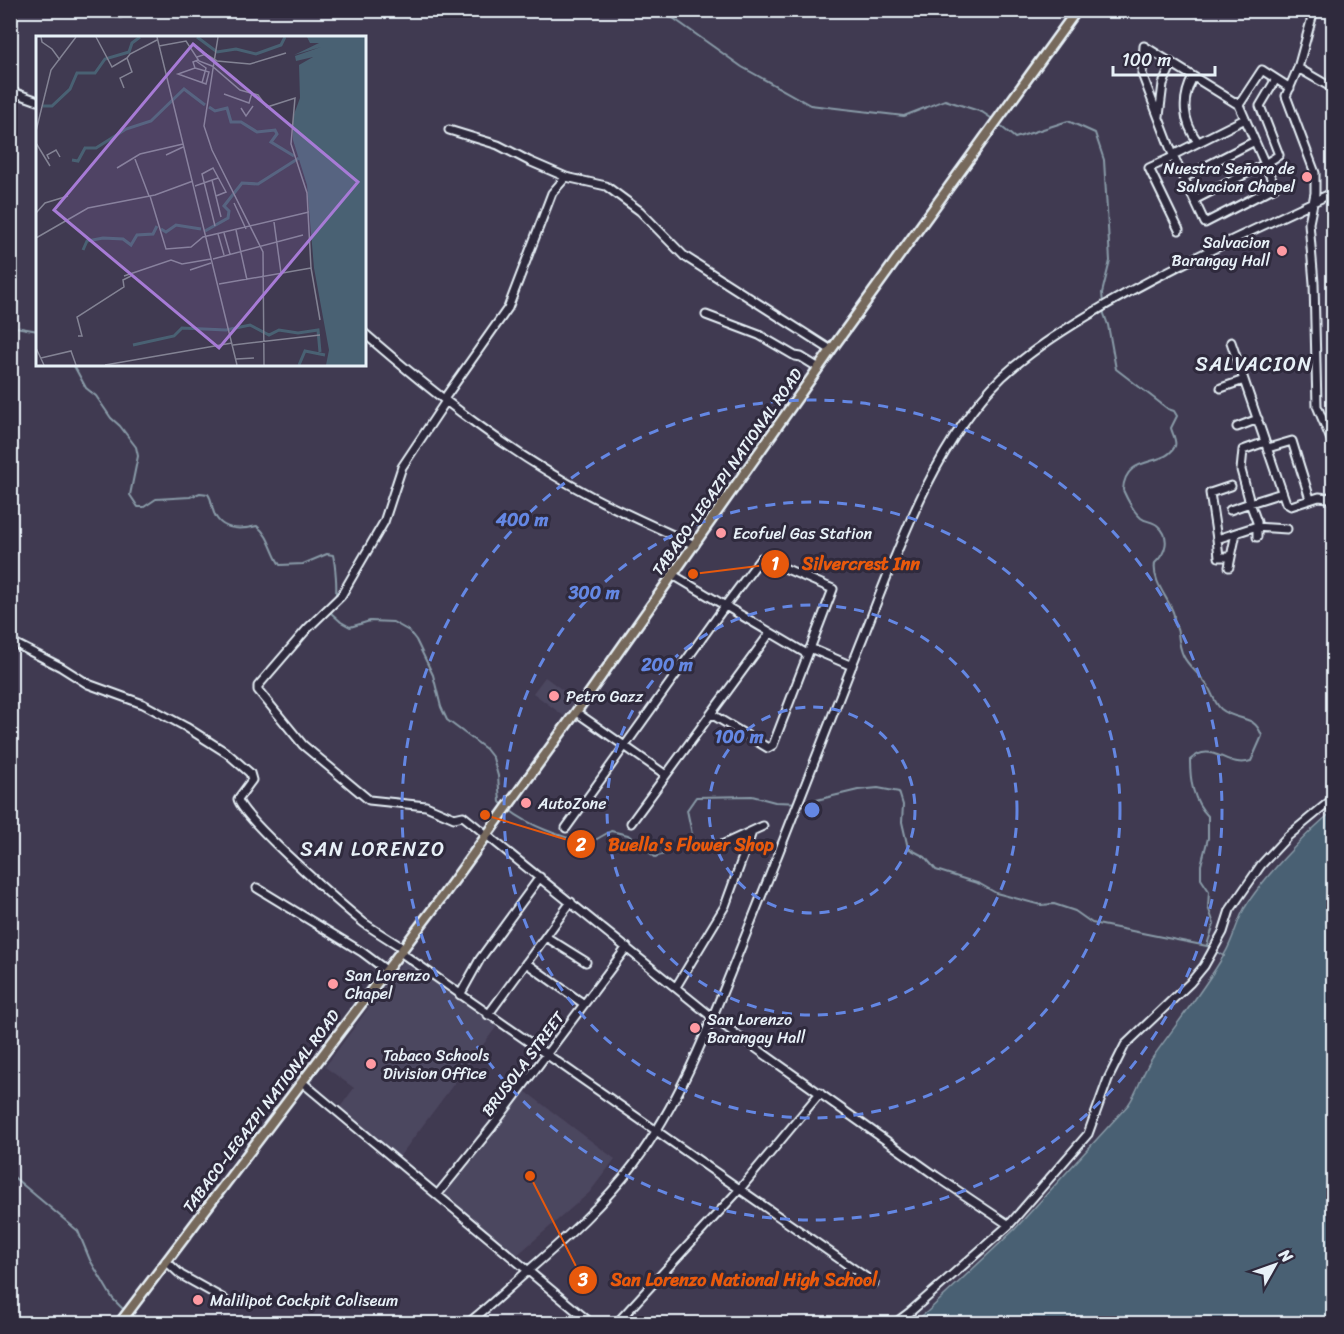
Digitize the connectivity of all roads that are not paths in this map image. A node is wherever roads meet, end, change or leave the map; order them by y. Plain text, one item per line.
1 (1077, 10) edge
2 (1314, 10) edge
3 (1172, 63) junction
4 (1298, 68) junction
5 (1193, 76) junction
6 (1276, 79) junction
7 (1290, 88) junction
8 (1334, 89) edge
9 (10, 91) edge
10 (36, 100) edge
11 (1239, 105) junction
12 (1158, 117) junction
13 (1245, 119) junction
14 (448, 130) dead end
15 (1255, 141) junction
16 (1198, 142) junction
17 (1173, 156) junction
18 (1265, 164) junction
19 (566, 177) junction
20 (1183, 178) junction
21 (1334, 192) edge
22 (1194, 200) junction
23 (1313, 202) junction
24 (1179, 230) dead end
25 (706, 315) dead end
26 (366, 335) edge
27 (1232, 342) dead end
28 (831, 350) junction
29 (819, 368) junction
30 (1244, 380) junction
31 (1221, 388) dead end
32 (445, 400) junction
33 (1257, 420) junction
34 (1237, 428) dead end
35 (1267, 445) junction
36 (1334, 447) edge
37 (1231, 486) dead end
38 (1210, 493) junction
39 (1282, 493) junction
40 (1334, 494) edge
41 (1200, 496) dead end
42 (1310, 499) junction
43 (1250, 503) junction
44 (1230, 510) dead end
45 (1257, 528) junction
46 (1287, 530) dead end
47 (1236, 533) junction
48 (1257, 537) dead end
49 (1217, 539) junction
50 (695, 544) junction
51 (1210, 557) dead end
52 (1219, 557) junction
53 (1231, 557) junction
54 (1229, 567) dead end
55 (673, 575) junction
56 (725, 606) junction
57 (770, 633) junction
58 (10, 641) edge
59 (808, 651) junction
60 (852, 666) junction
61 (576, 712) junction
62 (711, 714) junction
63 (625, 746) junction
64 (666, 775) junction
65 (1334, 798) edge
66 (631, 823) dead end
67 (763, 826) dead end
68 (566, 828) dead end
69 (752, 832) junction
70 (486, 834) junction
71 (715, 848) dead end
72 (540, 877) junction
73 (256, 888) dead end
74 (571, 902) junction
75 (546, 937) junction
76 (627, 947) junction
77 (402, 950) junction
78 (586, 962) dead end
79 (526, 963) junction
80 (386, 970) junction
81 (676, 987) junction
82 (460, 995) junction
83 (584, 1004) junction
84 (488, 1015) junction
85 (712, 1017) junction
86 (547, 1055) junction
87 (303, 1083) junction
88 (820, 1093) junction
89 (656, 1131) junction
90 (740, 1190) junction
91 (437, 1195) junction
92 (1009, 1225) junction
93 (166, 1261) junction
94 (529, 1270) junction
95 (874, 1283) dead end
96 (224, 1299) dead end
97 (122, 1320) edge
98 (467, 1323) edge
99 (592, 1323) edge
100 (616, 1323) edge
101 (894, 1323) edge

1 - 28 main road, TABACO-LEGAZPI NATIONAL ROAD
2 - 4 street
3 - 5 street
3 - 12 street
3 - 12 street
4 - 7 street
4 - 8 street
5 - 11 street
5 - 16 street
6 - 7 street
6 - 11 street
6 - 18 street
7 - 23 street
9 - 10 street
11 - 13 street
12 - 17 street
13 - 15 street
13 - 16 street
14 - 19 street
15 - 18 street
15 - 20 street
16 - 17 street
17 - 20 street
17 - 24 street
18 - 22 street
18 - 22 street
19 - 28 street
19 - 32 street
20 - 22 street
21 - 23 street
23 - 36 street
23 - 60 street
25 - 29 street
26 - 32 street
27 - 30 street
28 - 29 main road, TABACO-LEGAZPI NATIONAL ROAD
29 - 50 main road, TABACO-LEGAZPI NATIONAL ROAD
30 - 31 street
30 - 33 street
32 - 50 street
32 - 70 street
33 - 34 street
33 - 35 street
35 - 39 street
35 - 42 street
35 - 43 street
37 - 38 street
38 - 41 street
38 - 49 street
39 - 42 street
39 - 43 street
40 - 42 street
43 - 44 street
43 - 45 street
45 - 46 street
45 - 47 street
45 - 48 street
47 - 49 street
47 - 53 street
49 - 52 street
50 - 55 main road, TABACO-LEGAZPI NATIONAL ROAD
51 - 52 street
52 - 53 street
53 - 54 street
55 - 56 street
55 - 61 main road, TABACO-LEGAZPI NATIONAL ROAD
56 - 57 street
56 - 59 street
56 - 63 street
57 - 59 street
57 - 62 street
58 - 77 street
59 - 60 street
59 - 62 street
60 - 85 street
61 - 63 street
61 - 70 main road, TABACO-LEGAZPI NATIONAL ROAD
62 - 64 street
63 - 64 street
63 - 68 street
64 - 66 street
65 - 92 street
67 - 69 street
69 - 71 street
69 - 81 street
70 - 72 street
70 - 77 main road, TABACO-LEGAZPI NATIONAL ROAD
72 - 74 street
72 - 82 street
73 - 80 street
74 - 75 street
74 - 76 street
75 - 78 street
75 - 79 street
76 - 81 street
76 - 83 street, BRUSOLA STREET
77 - 80 main road, TABACO-LEGAZPI NATIONAL ROAD
77 - 82 street
79 - 83 street
79 - 84 street
80 - 87 main road, TABACO-LEGAZPI NATIONAL ROAD
81 - 85 street
82 - 84 street
83 - 86 street, BRUSOLA STREET
84 - 86 street
85 - 88 street
85 - 89 street
86 - 89 street
86 - 91 street, BRUSOLA STREET
87 - 91 street
87 - 93 main road, TABACO-LEGAZPI NATIONAL ROAD
88 - 90 street
88 - 92 street
89 - 90 street
89 - 94 street
90 - 95 street
90 - 100 street
91 - 94 street
92 - 101 street
93 - 96 street
93 - 97 main road, TABACO-LEGAZPI NATIONAL ROAD
94 - 98 street
94 - 99 street

